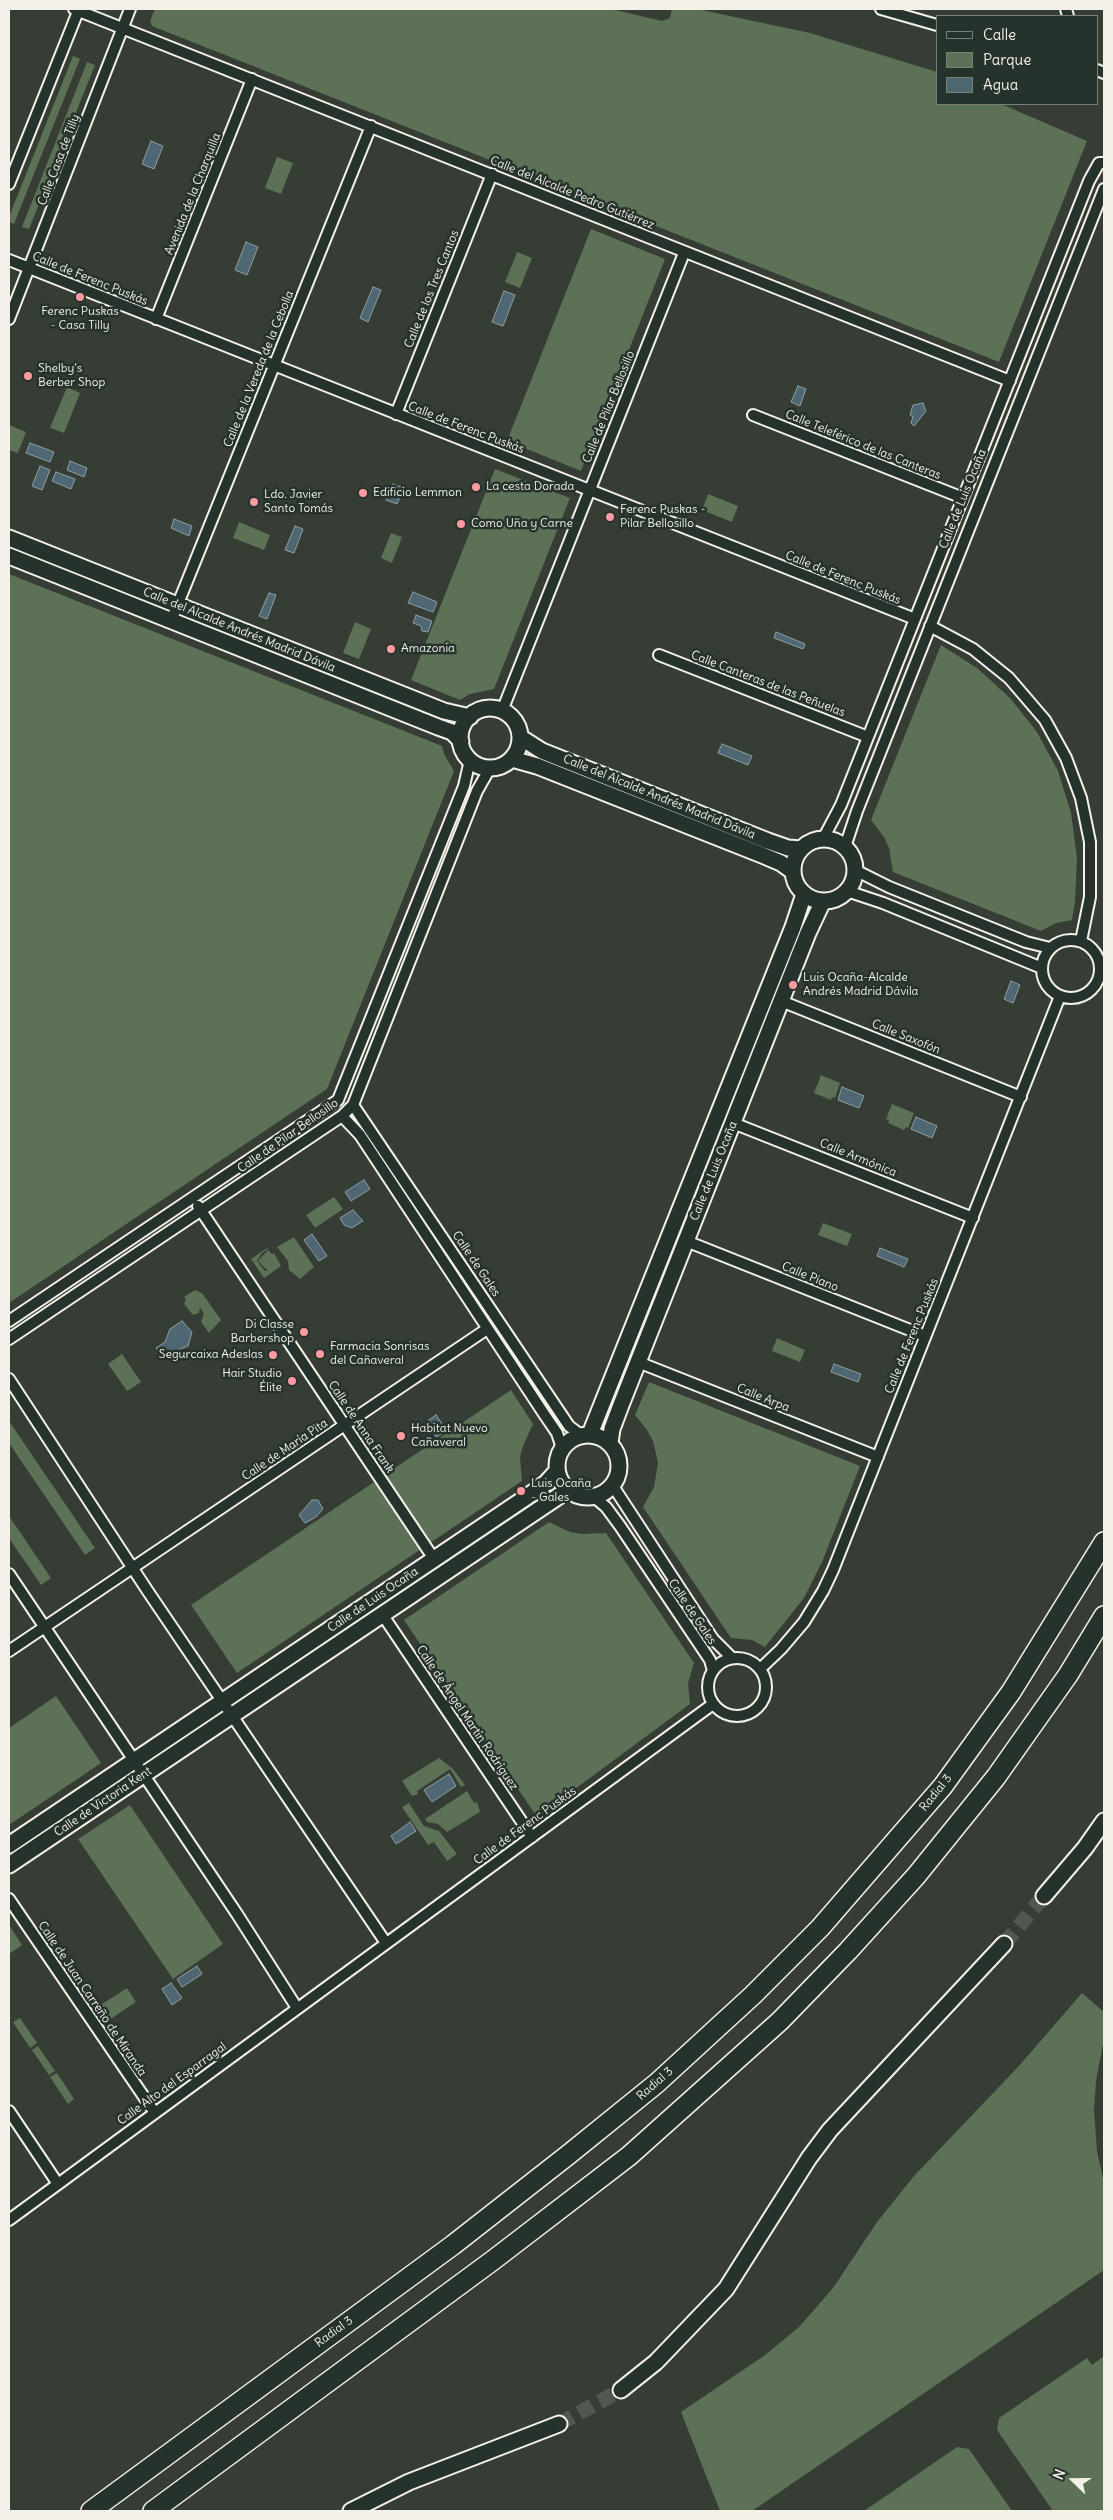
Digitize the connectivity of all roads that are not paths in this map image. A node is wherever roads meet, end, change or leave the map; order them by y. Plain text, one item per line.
1 (77, 9) edge
2 (130, 9) edge
3 (881, 9) edge
4 (936, 25) edge
5 (124, 29) junction
6 (252, 79) junction
7 (371, 126) junction
8 (1104, 163) edge
9 (492, 174) junction
10 (9, 184) edge
11 (1104, 189) edge
12 (684, 252) junction
13 (9, 260) edge
14 (29, 269) junction
15 (9, 319) edge
16 (156, 319) junction
17 (274, 366) junction
18 (1010, 381) junction
19 (396, 414) junction
20 (753, 415) dead end
21 (590, 490) junction
22 (964, 498) junction
23 (9, 538) edge
24 (9, 556) edge
25 (177, 606) junction
26 (915, 620) junction
27 (171, 621) junction
28 (930, 626) junction
29 (659, 655) dead end
30 (502, 711) junction
31 (470, 716) junction
32 (520, 737) junction
33 (868, 737) junction
34 (461, 741) junction
35 (512, 759) junction
36 (470, 760) junction
37 (490, 768) junction
38 (824, 839) junction
39 (845, 847) junction
40 (800, 849) junction
41 (855, 870) junction
42 (792, 871) junction
43 (847, 891) junction
44 (804, 894) junction
45 (824, 901) junction
46 (1080, 940) junction
47 (1050, 948) junction
48 (1042, 968) junction
49 (1060, 996) junction
50 (781, 1001) junction
51 (1021, 1097) junction
52 (353, 1105) junction
53 (342, 1116) junction
54 (733, 1123) junction
55 (192, 1198) junction
56 (201, 1210) junction
57 (973, 1218) junction
58 (686, 1241) junction
59 (9, 1321) edge
60 (487, 1329) junction
61 (925, 1336) junction
62 (9, 1339) edge
63 (638, 1362) junction
64 (9, 1379) edge
65 (344, 1425) junction
66 (586, 1435) junction
67 (610, 1443) junction
68 (562, 1448) junction
69 (878, 1457) junction
70 (557, 1471) junction
71 (612, 1486) junction
72 (568, 1490) junction
73 (594, 1497) junction
74 (1104, 1542) edge
75 (434, 1559) junction
76 (132, 1566) junction
77 (9, 1574) edge
78 (382, 1614) junction
79 (1104, 1616) edge
80 (44, 1626) junction
81 (9, 1651) edge
82 (732, 1658) junction
83 (760, 1669) junction
84 (713, 1671) junction
85 (223, 1701) junction
86 (713, 1704) junction
87 (232, 1715) junction
88 (187, 1725) joint
89 (196, 1739) joint
90 (134, 1761) junction
91 (143, 1774) junction
92 (1104, 1820) edge
93 (532, 1837) junction
94 (9, 1845) edge
95 (9, 1865) edge
96 (1044, 1896) tunnel mouth
97 (9, 1899) edge
98 (386, 1943) junction
99 (1004, 1944) tunnel mouth
100 (351, 1969) joint
101 (297, 2008) junction
102 (9, 2111) edge
103 (155, 2113) junction
104 (58, 2184) junction
105 (9, 2220) edge
106 (621, 2390) tunnel mouth
107 (559, 2424) tunnel mouth
108 (91, 2511) edge
109 (153, 2511) edge
110 (351, 2511) edge

1 - 5 street, Calle del Alcalde Pedro Gutiérrez
1 - 10 street
2 - 5 street, Calle Casa de Tilly
3 - 4 street
5 - 6 street, Calle del Alcalde Pedro Gutiérrez
5 - 14 street, Calle Casa de Tilly
6 - 7 street, Calle del Alcalde Pedro Gutiérrez
6 - 16 street, Avenida de la Charquilla
7 - 9 street, Calle del Alcalde Pedro Gutiérrez
7 - 17 street, Calle de la Vereda de la Cebolla
8 - 18 street, Calle de Luis Ocaña
9 - 12 street, Calle del Alcalde Pedro Gutiérrez
9 - 19 street, Calle de los Tres Cantos
11 - 28 street, Calle de Luis Ocaña
12 - 18 street, Calle del Alcalde Pedro Gutiérrez
12 - 21 street, Calle de Pilar Bellosillo
13 - 14 street, Calle de Ferenc Puskás
14 - 15 street, Calle Casa de Tilly
14 - 16 street, Calle de Ferenc Puskás
16 - 17 street, Calle de Ferenc Puskás
17 - 19 street, Calle de Ferenc Puskás
17 - 25 street, Calle de la Vereda de la Cebolla
18 - 22 street, Calle de Luis Ocaña
19 - 21 street, Calle de Ferenc Puskás
20 - 22 street, Calle Teleférico de las Canteras
21 - 26 street, Calle de Ferenc Puskás
21 - 30 street, Calle de Pilar Bellosillo
22 - 26 street, Calle de Luis Ocaña
23 - 25 main road, Calle del Alcalde Andrés Madrid Dávila
24 - 27 main road, Calle del Alcalde Andrés Madrid Dávila
25 - 27 street, Calle de la Vereda de la Cebolla
25 - 31 main road, Calle del Alcalde Andrés Madrid Dávila
26 - 33 street, Calle de Luis Ocaña
27 - 34 main road, Calle del Alcalde Andrés Madrid Dávila
28 - 39 street, Calle de Luis Ocaña
28 - 46 street
29 - 33 street, Calle Canteras de las Peñuelas
30 - 31 main road
30 - 32 main road
31 - 34 main road
32 - 35 main road
32 - 40 main road, Calle del Alcalde Andrés Madrid Dávila
33 - 38 street, Calle de Luis Ocaña
34 - 36 main road
35 - 37 main road
35 - 42 main road, Calle del Alcalde Andrés Madrid Dávila
36 - 37 main road
36 - 55 street, Calle de Pilar Bellosillo
37 - 52 street, Calle de Pilar Bellosillo
38 - 39 main road
38 - 40 main road
39 - 41 main road
40 - 42 main road
41 - 43 main road
41 - 47 street
42 - 44 main road
43 - 45 main road
43 - 48 street
44 - 45 main road
44 - 66 main road, Calle de Luis Ocaña
45 - 50 main road, Calle de Luis Ocaña
46 - 47 street
46 - 49 street
47 - 48 street
48 - 49 street
49 - 51 street, Calle de Ferenc Puskás
50 - 51 street, Calle Saxofón
50 - 54 main road, Calle de Luis Ocaña
51 - 57 street, Calle de Ferenc Puskás
52 - 53 street, Calle de Pilar Bellosillo
52 - 66 street, Calle de Gales
53 - 56 street, Calle de Pilar Bellosillo
53 - 60 street, Calle de Gales
54 - 57 street, Calle Armónica
54 - 58 main road, Calle de Luis Ocaña
55 - 56 street, Calle de Anna Frank
55 - 59 street, Calle de Pilar Bellosillo
56 - 62 street, Calle de Pilar Bellosillo
56 - 65 street, Calle de Anna Frank
57 - 61 street, Calle de Ferenc Puskás
58 - 61 street, Calle Piano
58 - 63 main road, Calle de Luis Ocaña
60 - 65 street, Calle de María Pita
60 - 68 street, Calle de Gales
61 - 69 street, Calle de Ferenc Puskás
63 - 67 main road, Calle de Luis Ocaña
63 - 69 street, Calle Arpa
64 - 76 street
65 - 75 street, Calle de Anna Frank
65 - 76 street, Calle de María Pita
66 - 67 main road
66 - 68 main road
67 - 71 main road
68 - 70 main road
69 - 83 street, Calle de Ferenc Puskás
70 - 72 main road
70 - 75 main road, Calle de Luis Ocaña
71 - 73 main road
71 - 82 street, Calle de Gales
72 - 73 main road
72 - 78 main road, Calle de Luis Ocaña
73 - 84 street, Calle de Gales
74 - 108 highway, Radial 3
75 - 85 main road, Calle de Luis Ocaña
76 - 80 street, Calle de María Pita
76 - 85 street
77 - 80 street
78 - 87 main road, Calle de Luis Ocaña
78 - 93 street, Calle de Ángel Martín Rodríguez
79 - 109 highway
80 - 81 street, Calle de María Pita
80 - 90 street
82 - 83 street
82 - 84 street
83 - 86 street
84 - 86 street
85 - 87 street
85 - 88 main road, Calle de Luis Ocaña
86 - 93 street, Calle de Ferenc Puskás
87 - 89 main road, Calle de Luis Ocaña
87 - 98 street
88 - 90 main road, Calle de Victoria Kent
89 - 91 main road, Calle de Victoria Kent
90 - 91 street
90 - 94 main road, Calle de Victoria Kent
91 - 95 main road, Calle de Victoria Kent
91 - 101 street
92 - 96 main road
93 - 98 street, Calle de Ferenc Puskás
97 - 103 street, Calle de Juan Carreño de Miranda
98 - 100 street, Calle de Ferenc Puskás
99 - 106 main road
100 - 101 street, Calle Alto del Esparragal
101 - 103 street, Calle Alto del Esparragal
102 - 104 street
103 - 104 street, Calle Alto del Esparragal
104 - 105 street, Calle Alto del Esparragal
107 - 110 main road

